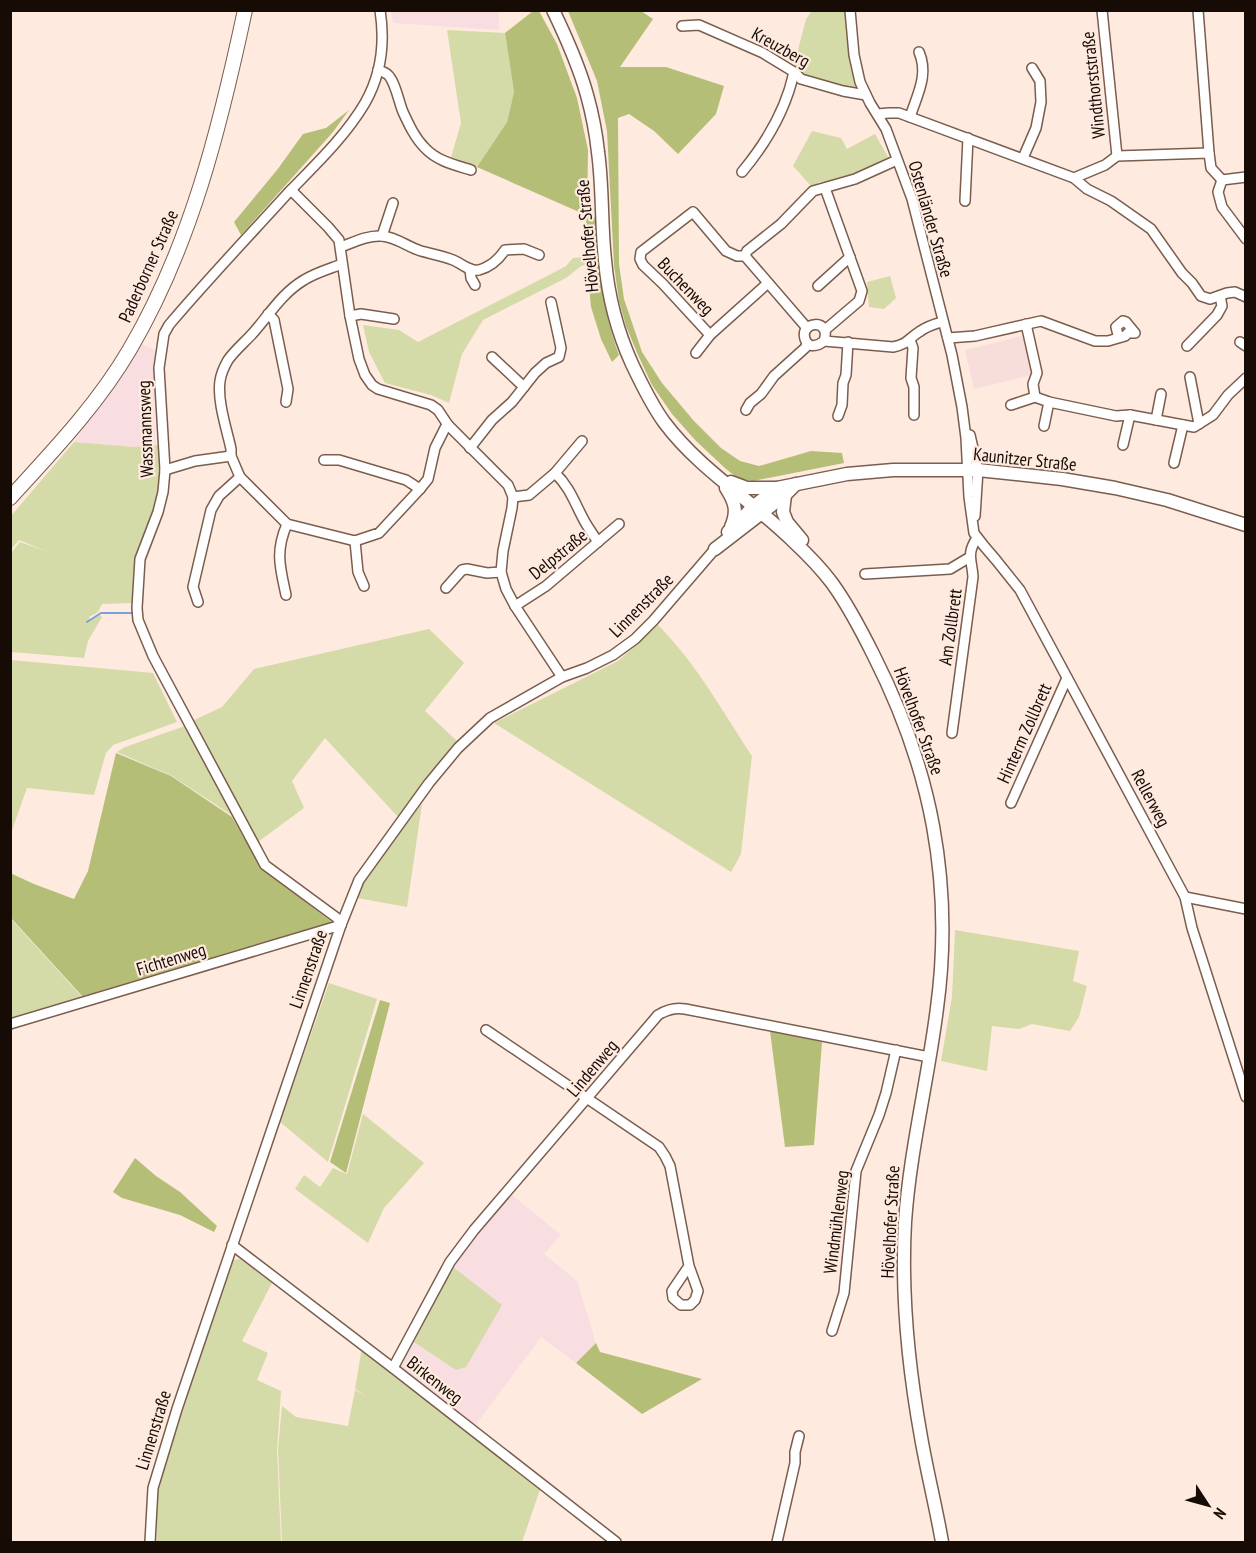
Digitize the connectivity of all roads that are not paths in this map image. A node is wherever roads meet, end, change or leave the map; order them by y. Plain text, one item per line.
1 (245, 10) edge
2 (381, 10) edge
3 (553, 10) edge
4 (850, 10) edge
5 (1102, 10) edge
6 (1198, 10) edge
7 (682, 26) dead end
8 (919, 52) dead end
9 (1032, 68) dead end
10 (378, 70) junction
11 (794, 72) junction
12 (866, 95) junction
13 (878, 114) junction
14 (910, 117) junction
15 (968, 138) junction
16 (1209, 153) junction
17 (1117, 156) junction
18 (1023, 158) junction
19 (897, 160) junction
20 (471, 170) dead end
21 (742, 172) dead end
22 (1245, 177) edge
23 (1074, 178) junction
24 (1222, 180) junction
25 (825, 188) junction
26 (291, 190) junction
27 (965, 201) dead end
28 (393, 202) dead end
29 (382, 236) junction
30 (1245, 239) edge
31 (341, 247) junction
32 (539, 255) dead end
33 (746, 256) junction
34 (850, 257) junction
35 (342, 264) junction
36 (470, 269) junction
37 (768, 283) junction
38 (475, 285) dead end
39 (818, 286) dead end
40 (1220, 296) junction
41 (1245, 297) edge
42 (551, 302) dead end
43 (268, 314) junction
44 (350, 316) junction
45 (394, 319) dead end
46 (942, 322) junction
47 (1026, 324) junction
48 (807, 328) junction
49 (825, 330) junction
50 (710, 335) junction
51 (1122, 337) dead end
52 (948, 338) junction
53 (910, 340) junction
54 (824, 341) junction
55 (848, 342) junction
56 (808, 344) junction
57 (1187, 346) dead end
58 (696, 353) dead end
59 (492, 357) dead end
60 (1190, 377) dead end
61 (1245, 378) edge
62 (524, 387) junction
63 (1161, 394) dead end
64 (1035, 397) junction
65 (286, 402) dead end
66 (1049, 402) junction
67 (1011, 405) dead end
68 (746, 410) dead end
69 (914, 415) dead end
70 (1130, 415) junction
71 (838, 416) dead end
72 (1156, 420) junction
73 (1199, 424) junction
74 (448, 425) junction
75 (1183, 425) junction
76 (1044, 426) dead end
77 (582, 441) dead end
78 (1123, 445) dead end
79 (470, 448) junction
80 (231, 456) junction
81 (324, 460) dead end
82 (1174, 463) dead end
83 (165, 470) junction
84 (973, 470) junction
85 (555, 473) junction
86 (240, 477) junction
87 (718, 477) junction
88 (420, 489) junction
89 (781, 491) junction
90 (513, 496) junction
91 (10, 498) edge
92 (758, 509) junction
93 (287, 524) junction
94 (619, 524) dead end
95 (1245, 525) edge
96 (729, 530) junction
97 (977, 538) junction
98 (355, 541) junction
99 (598, 542) junction
100 (715, 549) junction
101 (970, 557) junction
102 (816, 564) junction
103 (501, 572) junction
104 (865, 574) dead end
105 (364, 586) dead end
106 (446, 588) dead end
107 (286, 595) dead end
108 (198, 602) dead end
109 (515, 606) junction
110 (562, 678) junction
111 (1067, 678) junction
112 (952, 733) dead end
113 (1011, 803) dead end
114 (1185, 897) junction
115 (1245, 909) edge
116 (341, 924) junction
117 (10, 1024) edge
118 (486, 1030) dead end
119 (896, 1050) junction
120 (929, 1058) junction
121 (1245, 1097) edge
122 (588, 1099) junction
123 (231, 1245) junction
124 (689, 1266) dead end
125 (832, 1331) dead end
126 (393, 1368) junction
127 (799, 1436) dead end
128 (150, 1542) edge
129 (616, 1542) edge
130 (777, 1542) edge
131 (942, 1542) edge

1 - 91 main road, Paderborner Straße
2 - 10 street, Wassmannsweg
3 - 87 main road, Hövelhofer Straße
4 - 12 street, Ostenländer Straße
5 - 17 street, Windthorststraße
6 - 16 street
7 - 11 street, Kreuzberg
8 - 14 street
9 - 18 street
10 - 20 street
10 - 26 street, Wassmannsweg
11 - 12 street, Kreuzberg
11 - 21 street
12 - 13 street, Ostenländer Straße
13 - 14 street
13 - 19 street, Ostenländer Straße
14 - 15 street
15 - 18 street
15 - 27 street
16 - 17 street
16 - 24 street
17 - 23 street
18 - 23 street
19 - 25 street
19 - 46 street, Ostenländer Straße
22 - 24 street
23 - 40 street
24 - 30 street
25 - 33 street
25 - 34 street
26 - 31 street
26 - 83 street, Wassmannsweg
28 - 29 street
29 - 31 street
29 - 36 street
31 - 35 street
32 - 36 street
33 - 37 street
33 - 50 street, Buchenweg
34 - 39 street
34 - 49 street
35 - 43 street
35 - 44 street
36 - 38 street
37 - 48 street
37 - 50 street, Buchenweg
40 - 41 street
40 - 57 street
42 - 62 street
43 - 65 street
43 - 80 street
44 - 45 street
44 - 74 street
46 - 52 street, Ostenländer Straße
46 - 53 street
47 - 51 street
47 - 52 street
47 - 64 street
48 - 49 street
48 - 56 street
49 - 54 street
50 - 58 street, Buchenweg
52 - 84 street, Ostenländer Straße
53 - 55 street
53 - 69 street
54 - 55 street
54 - 56 street
55 - 71 street
56 - 68 street
59 - 62 street
60 - 73 street
61 - 73 street
62 - 79 street
63 - 72 street
64 - 66 street
64 - 67 street
66 - 70 street
66 - 76 street
70 - 72 street
70 - 78 street
72 - 75 street
73 - 75 street
74 - 79 street
74 - 88 street
75 - 82 street
77 - 85 street
79 - 90 street
80 - 83 street
80 - 86 street
81 - 88 street
83 - 116 street, Wassmannsweg
84 - 89 main road, Kaunitzer Straße
84 - 95 main road, Kaunitzer Straße
84 - 97 street
85 - 90 street
85 - 99 street
86 - 93 street
86 - 108 street
87 - 89 main road
87 - 92 main road, Hövelhofer Straße
87 - 96 main road
88 - 98 street
89 - 92 main road
89 - 102 main road
90 - 103 street
92 - 96 main road
92 - 100 main road
92 - 102 main road, Hövelhofer Straße
93 - 98 street
93 - 107 street
94 - 99 street, Delpstraße
96 - 100 main road
97 - 101 street, Am Zollbrett
97 - 111 street, Rellerweg
98 - 105 street
99 - 109 street, Delpstraße
100 - 110 street, Linnenstraße
101 - 104 street
101 - 112 street, Am Zollbrett
102 - 120 main road, Hövelhofer Straße
103 - 106 street
103 - 109 street
109 - 110 street
110 - 116 street, Linnenstraße
111 - 113 street, Hinterm Zollbrett
111 - 114 street, Rellerweg
114 - 115 street
114 - 121 street, Rellerweg
116 - 117 street, Fichtenweg
116 - 123 street, Linnenstraße
118 - 122 street
119 - 120 street, Lindenweg
119 - 122 street, Lindenweg
119 - 125 street, Windmühlenweg
120 - 131 main road, Hövelhofer Straße
122 - 124 street
122 - 126 street, Lindenweg
123 - 126 street, Birkenweg
123 - 128 street, Linnenstraße
126 - 129 street, Birkenweg
127 - 130 street

